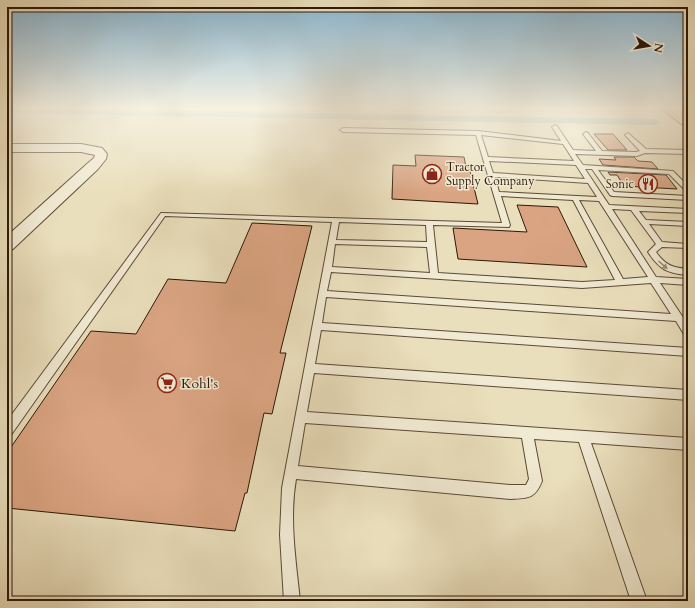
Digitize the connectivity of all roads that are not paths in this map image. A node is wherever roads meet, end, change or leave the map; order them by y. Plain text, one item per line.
1 (479, 136) edge
2 (507, 136) edge
3 (561, 136) edge
4 (588, 136) edge
5 (628, 136) dead end
6 (565, 143) junction
7 (7, 148) edge
8 (644, 151) junction
9 (571, 152) junction
10 (688, 152) edge
11 (600, 153) junction
12 (486, 159) junction
13 (580, 165) junction
14 (594, 168) junction
15 (491, 175) junction
16 (589, 180) junction
17 (687, 187) edge
18 (496, 194) junction
19 (574, 198) junction
20 (688, 198) edge
21 (601, 199) junction
22 (606, 207) junction
23 (633, 208) junction
24 (688, 211) edge
25 (336, 219) junction
26 (429, 222) junction
27 (644, 222) junction
28 (688, 224) edge
29 (332, 242) junction
30 (660, 244) junction
31 (7, 245) edge
32 (431, 245) junction
33 (688, 246) edge
34 (326, 269) junction
35 (688, 272) edge
36 (434, 276) junction
37 (653, 280) junction
38 (620, 282) junction
39 (688, 282) edge
40 (322, 294) junction
41 (678, 318) junction
42 (316, 326) junction
43 (688, 333) edge
44 (688, 352) edge
45 (309, 368) junction
46 (688, 395) edge
47 (300, 417) junction
48 (7, 431) edge
49 (527, 433) junction
50 (583, 437) junction
51 (688, 444) edge
52 (291, 472) junction
53 (292, 601) edge
54 (638, 601) edge

1 - 12 lane
2 - 6 lane
3 - 6 lane
4 - 11 lane
5 - 8 lane
6 - 9 lane
7 - 31 street
8 - 10 lane
8 - 11 lane
9 - 11 lane
9 - 13 lane
12 - 13 lane
12 - 15 lane
13 - 14 lane
13 - 16 lane
14 - 17 lane
14 - 20 lane
15 - 16 lane
15 - 18 lane
16 - 21 lane
18 - 19 lane
18 - 26 lane
19 - 21 lane
19 - 38 lane
21 - 22 lane
22 - 23 lane
22 - 37 lane
23 - 24 lane
23 - 27 lane
25 - 26 lane
25 - 29 lane
25 - 48 lane
26 - 32 lane
27 - 28 lane
27 - 30 lane
29 - 32 lane
29 - 34 lane
30 - 33 lane
30 -> 35 lane
32 - 36 lane
34 - 36 lane
34 - 40 lane
36 - 38 lane
37 - 38 lane
37 - 39 lane
37 - 41 lane
40 - 41 lane
40 - 42 lane
41 - 43 lane
42 - 44 lane
42 - 45 lane
45 - 46 lane
45 - 47 lane
47 - 49 lane
47 - 52 lane
49 - 50 lane
49 - 52 lane
50 - 51 lane
50 - 54 lane
52 - 53 lane

